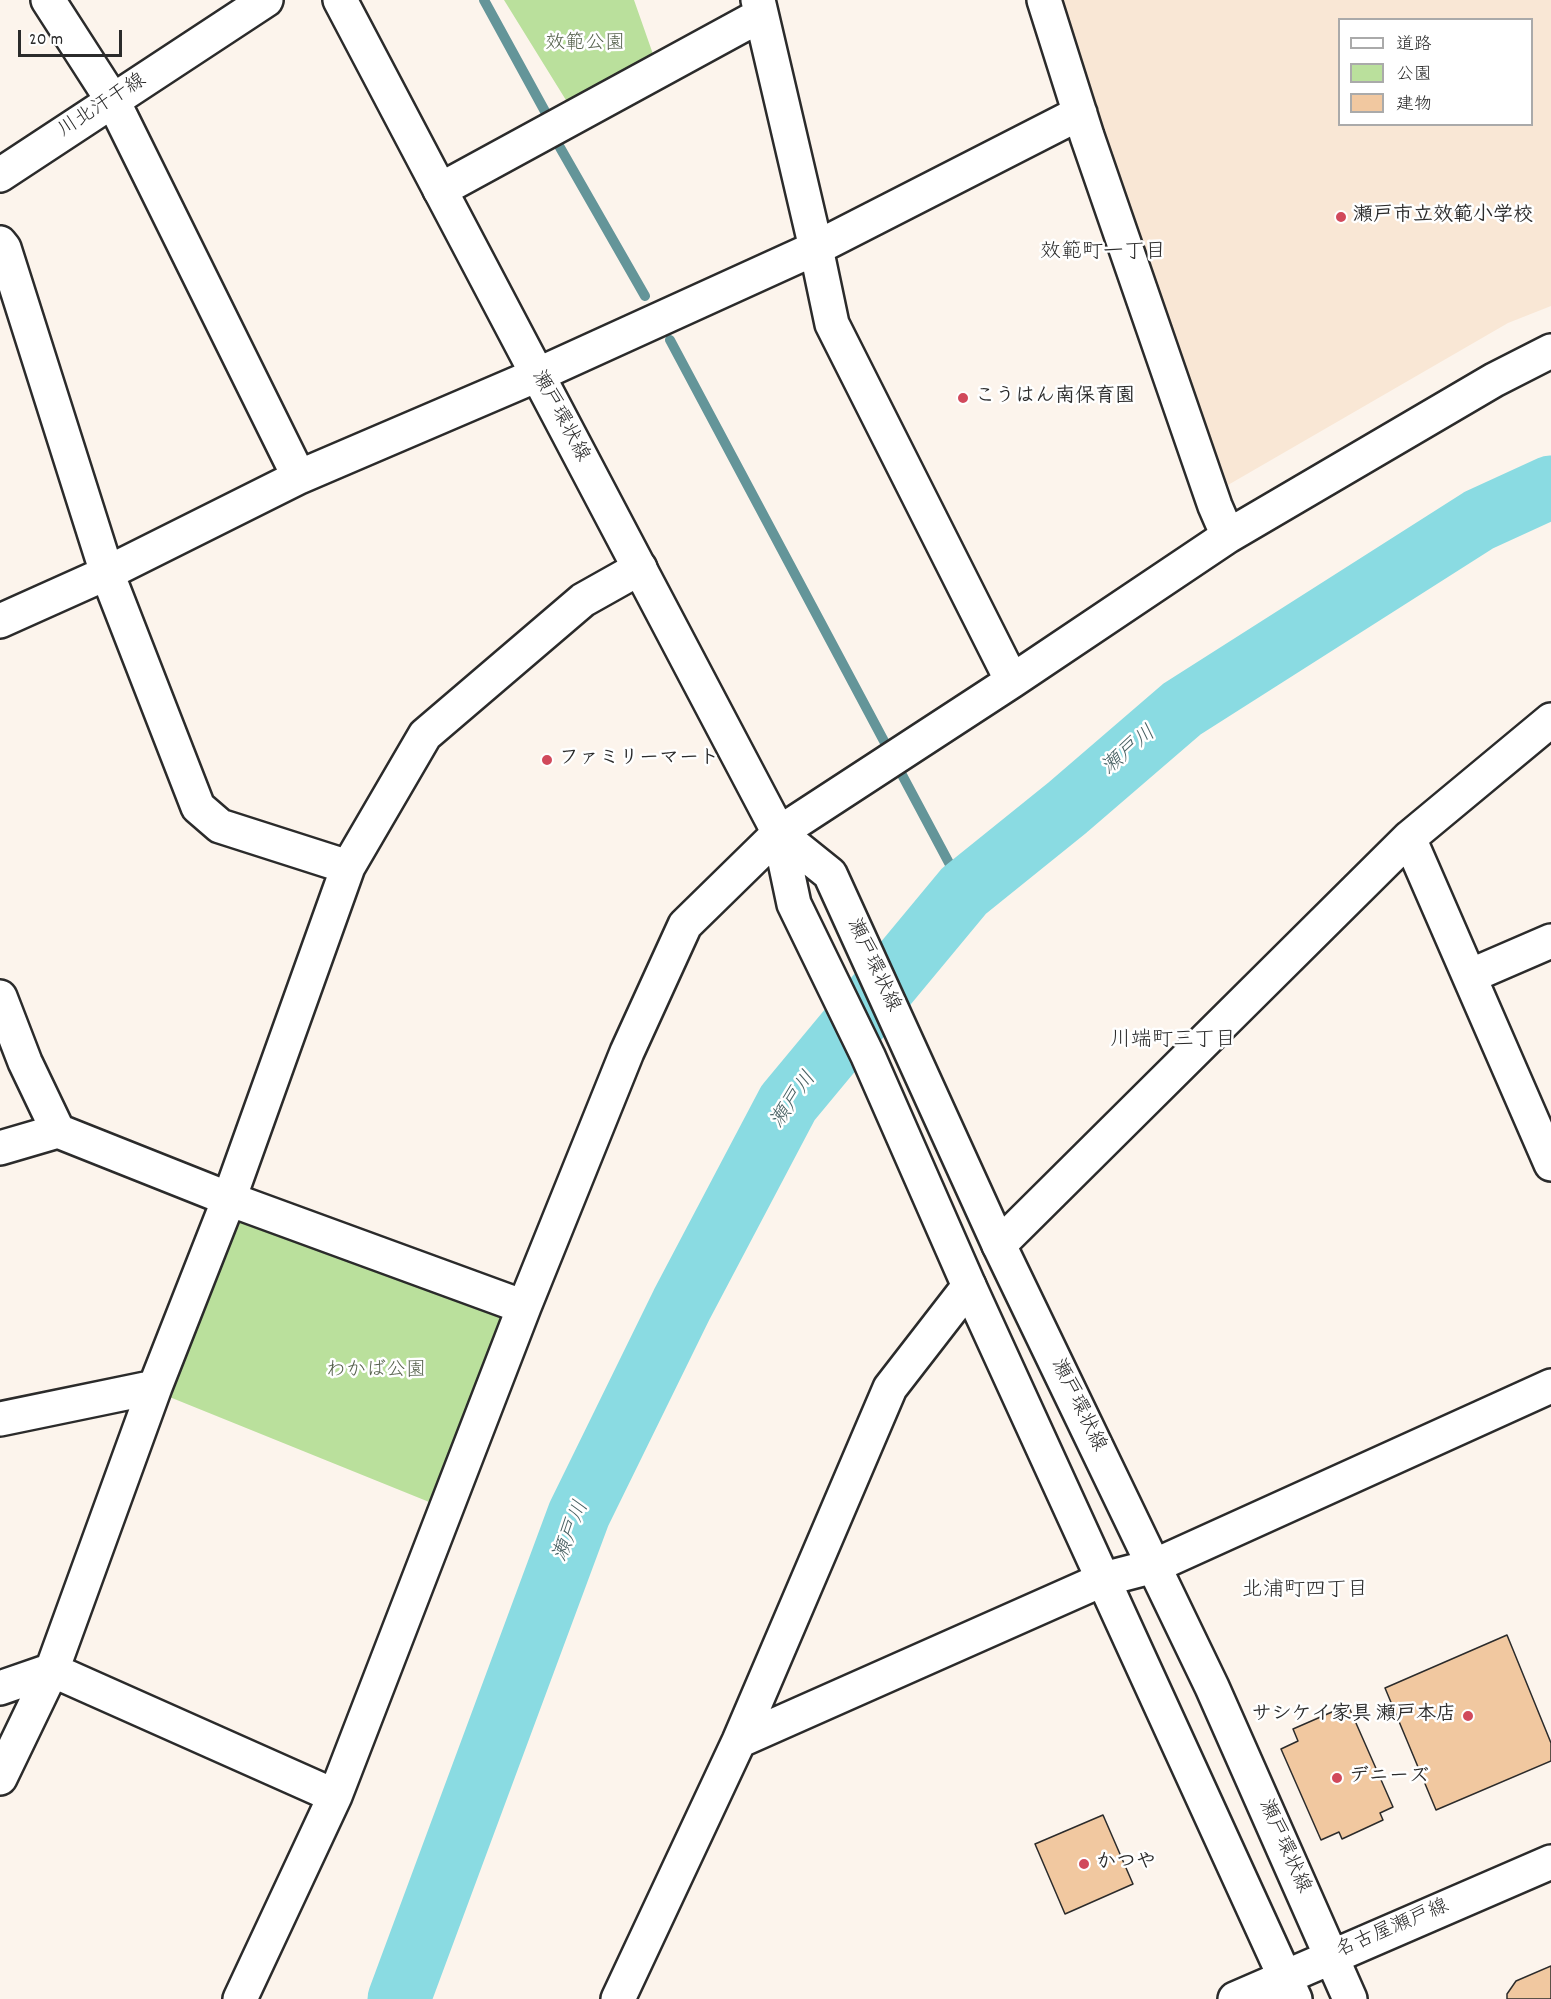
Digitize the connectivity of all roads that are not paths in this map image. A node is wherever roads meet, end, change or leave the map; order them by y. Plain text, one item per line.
1 (48, 0) edge
2 (266, 0) edge
3 (340, 0) edge
4 (1044, 0) edge
5 (759, 7) edge
6 (113, 101) junction
7 (1080, 113) junction
8 (0, 175) edge
9 (440, 190) junction
10 (0, 243) edge
11 (816, 248) junction
12 (1551, 351) edge
13 (537, 375) junction
14 (299, 477) junction
15 (1228, 536) junction
16 (640, 568) junction
17 (107, 573) junction
18 (0, 621) edge
19 (1012, 681) junction
20 (1551, 720) edge
21 (779, 833) junction
22 (1409, 838) junction
23 (348, 867) junction
24 (1551, 941) edge
25 (1470, 976) junction
26 (0, 997) edge
27 (58, 1131) junction
28 (0, 1148) edge
29 (1551, 1164) edge
30 (229, 1199) junction
31 (999, 1245) junction
32 (969, 1286) junction
33 (524, 1307) junction
34 (1551, 1386) edge
35 (155, 1387) junction
36 (0, 1419) edge
37 (1154, 1566) junction
38 (1104, 1579) junction
39 (52, 1670) junction
40 (0, 1688) edge
41 (739, 1741) junction
42 (0, 1778) edge
43 (335, 1796) junction
44 (1551, 1862) edge
45 (1332, 1957) junction
46 (1290, 1988) edge
47 (240, 1999) edge
48 (618, 1999) edge
49 (1235, 1999) edge
50 (1350, 1999) edge

1 - 6 street
2 - 6 street, 川北汗干線
3 - 9 street, 瀬戸環状線
4 - 7 street
5 - 9 street
5 - 11 street
6 - 8 street, 川北汗干線
6 - 14 street
7 - 11 street
7 - 15 street
9 - 13 street, 瀬戸環状線
10 - 17 street
11 - 13 street
11 - 19 street
12 - 15 street
13 - 14 street
13 - 16 street, 瀬戸環状線
14 - 17 street
15 - 19 street
16 - 21 street, 瀬戸環状線
16 - 23 street
17 - 18 street
17 - 23 street
19 - 21 street
20 - 22 street
21 - 31 street, 瀬戸環状線
21 - 32 street, 瀬戸環状線
21 - 33 street
22 - 25 street
22 - 31 street
23 - 30 street
24 - 25 street
25 - 29 street
26 - 27 street
27 - 28 street
27 - 30 street
30 - 33 street
30 - 35 street
31 - 37 street, 瀬戸環状線
32 - 38 street, 瀬戸環状線
32 - 41 street
33 - 43 street
34 - 37 street
35 - 36 street
35 - 39 street
37 - 38 street
37 - 45 street, 瀬戸環状線
38 - 41 street
38 - 46 street, 瀬戸環状線
39 - 40 street
39 - 42 street
39 - 43 street
41 - 48 street
43 - 47 street
44 - 45 street, 名古屋瀬戸線
45 - 46 street, 名古屋瀬戸線
45 - 50 street, 瀬戸環状線
46 - 49 street, 名古屋瀬戸線

